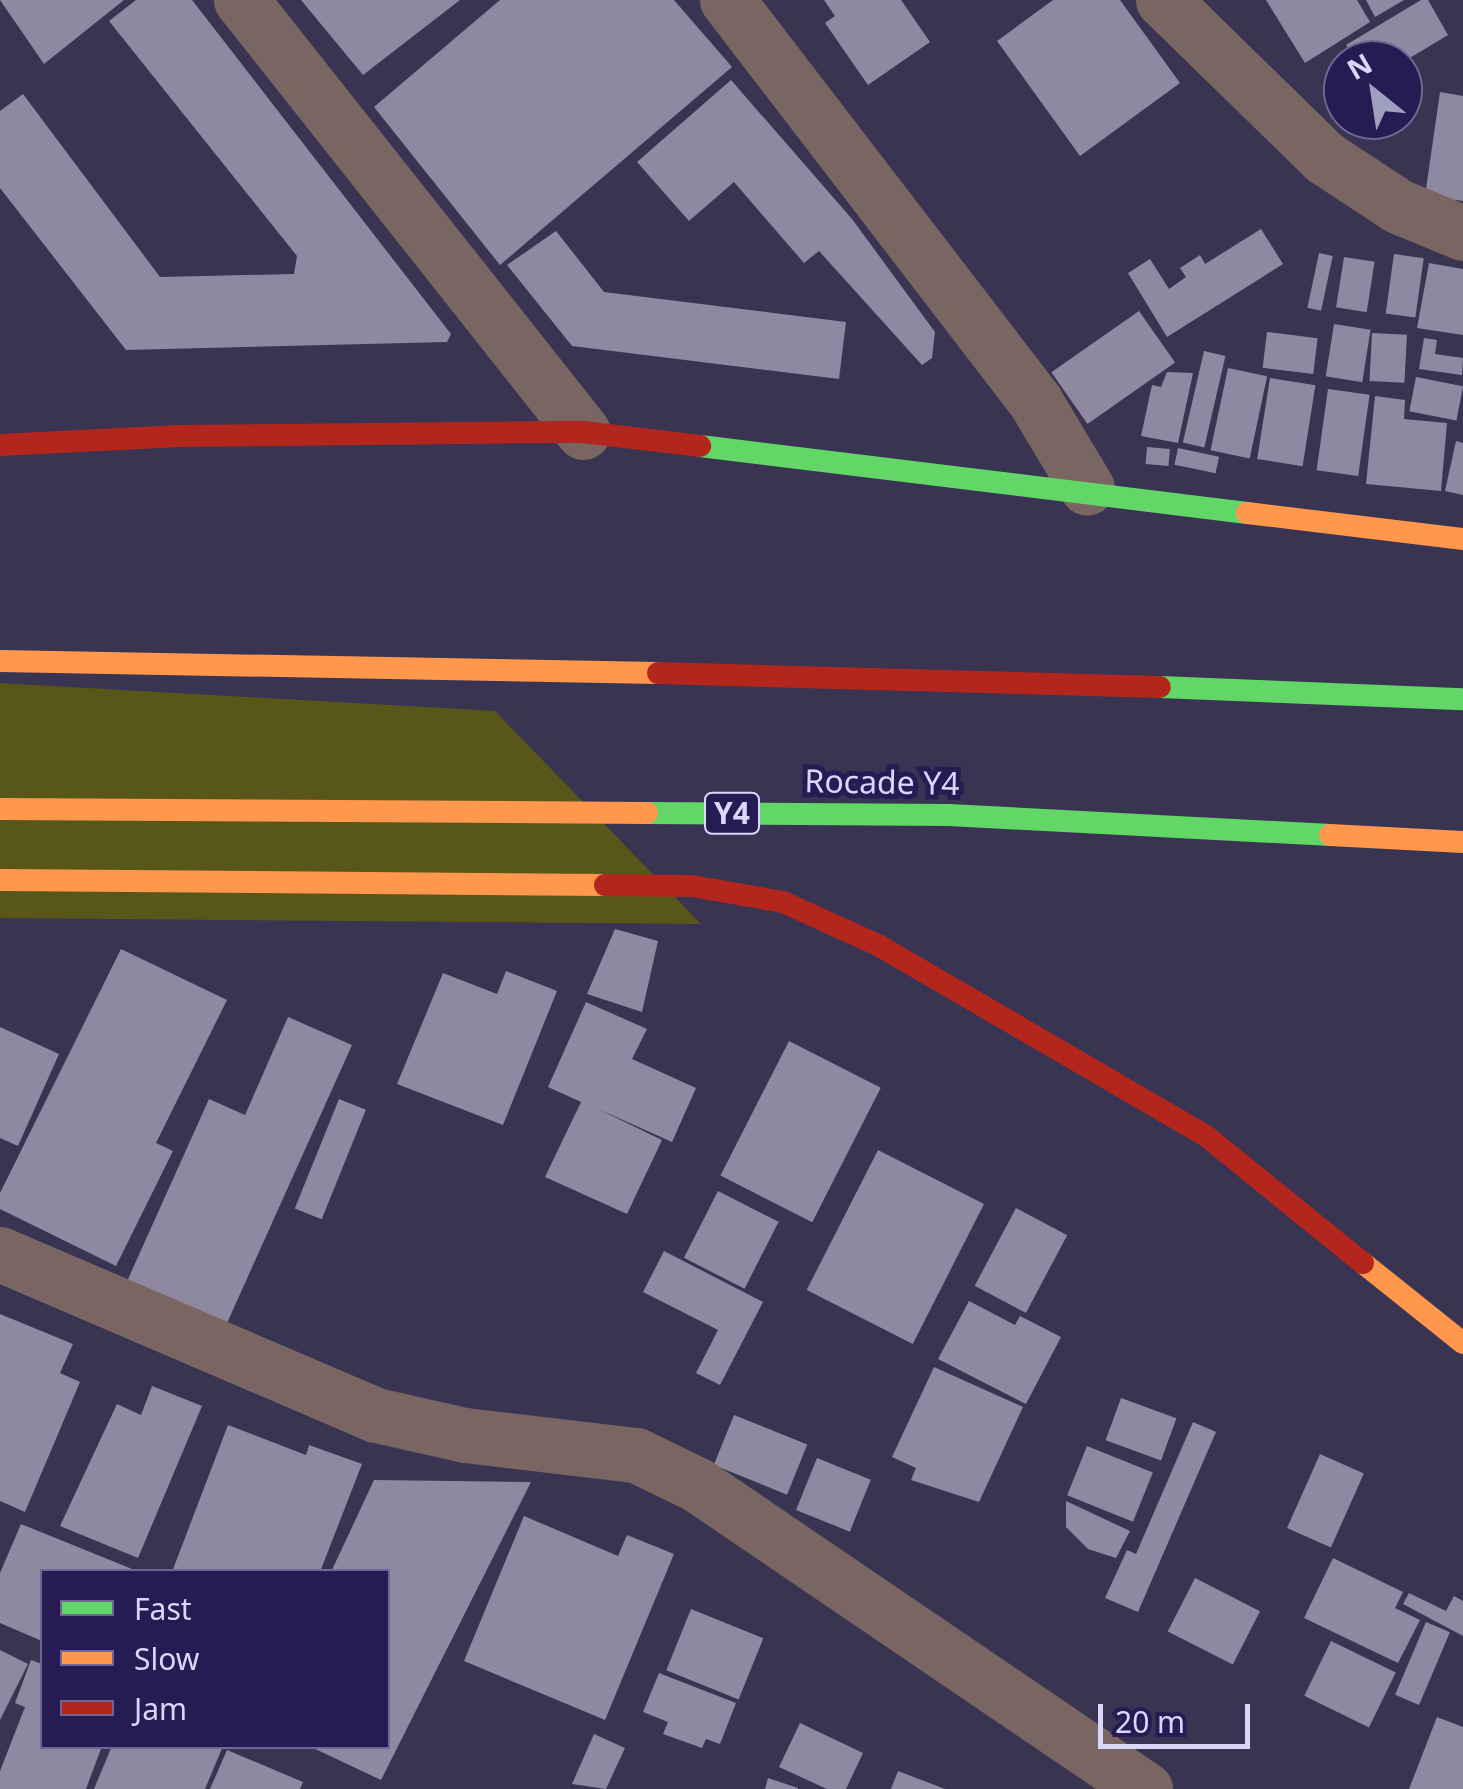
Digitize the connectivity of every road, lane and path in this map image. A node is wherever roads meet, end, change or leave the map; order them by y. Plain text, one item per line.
1 (241, 0) edge
2 (727, 0) edge
3 (1163, 0) edge
4 (1463, 233) edge
5 (583, 432) junction
6 (0, 445) edge
7 (1087, 488) junction
8 (1463, 538) edge
9 (0, 662) edge
10 (1463, 699) edge
11 (0, 809) edge
12 (1463, 842) edge
13 (0, 880) edge
14 (0, 1254) edge
15 (1463, 1343) edge
16 (1145, 1789) edge

1 - 5 street
2 - 7 street
3 - 4 street
5 - 6 main road
5 - 7 main road
7 - 8 main road
9 - 10 main road
11 - 12 main road, Rocade Y4 / Y4
13 - 15 main road
14 - 16 street

